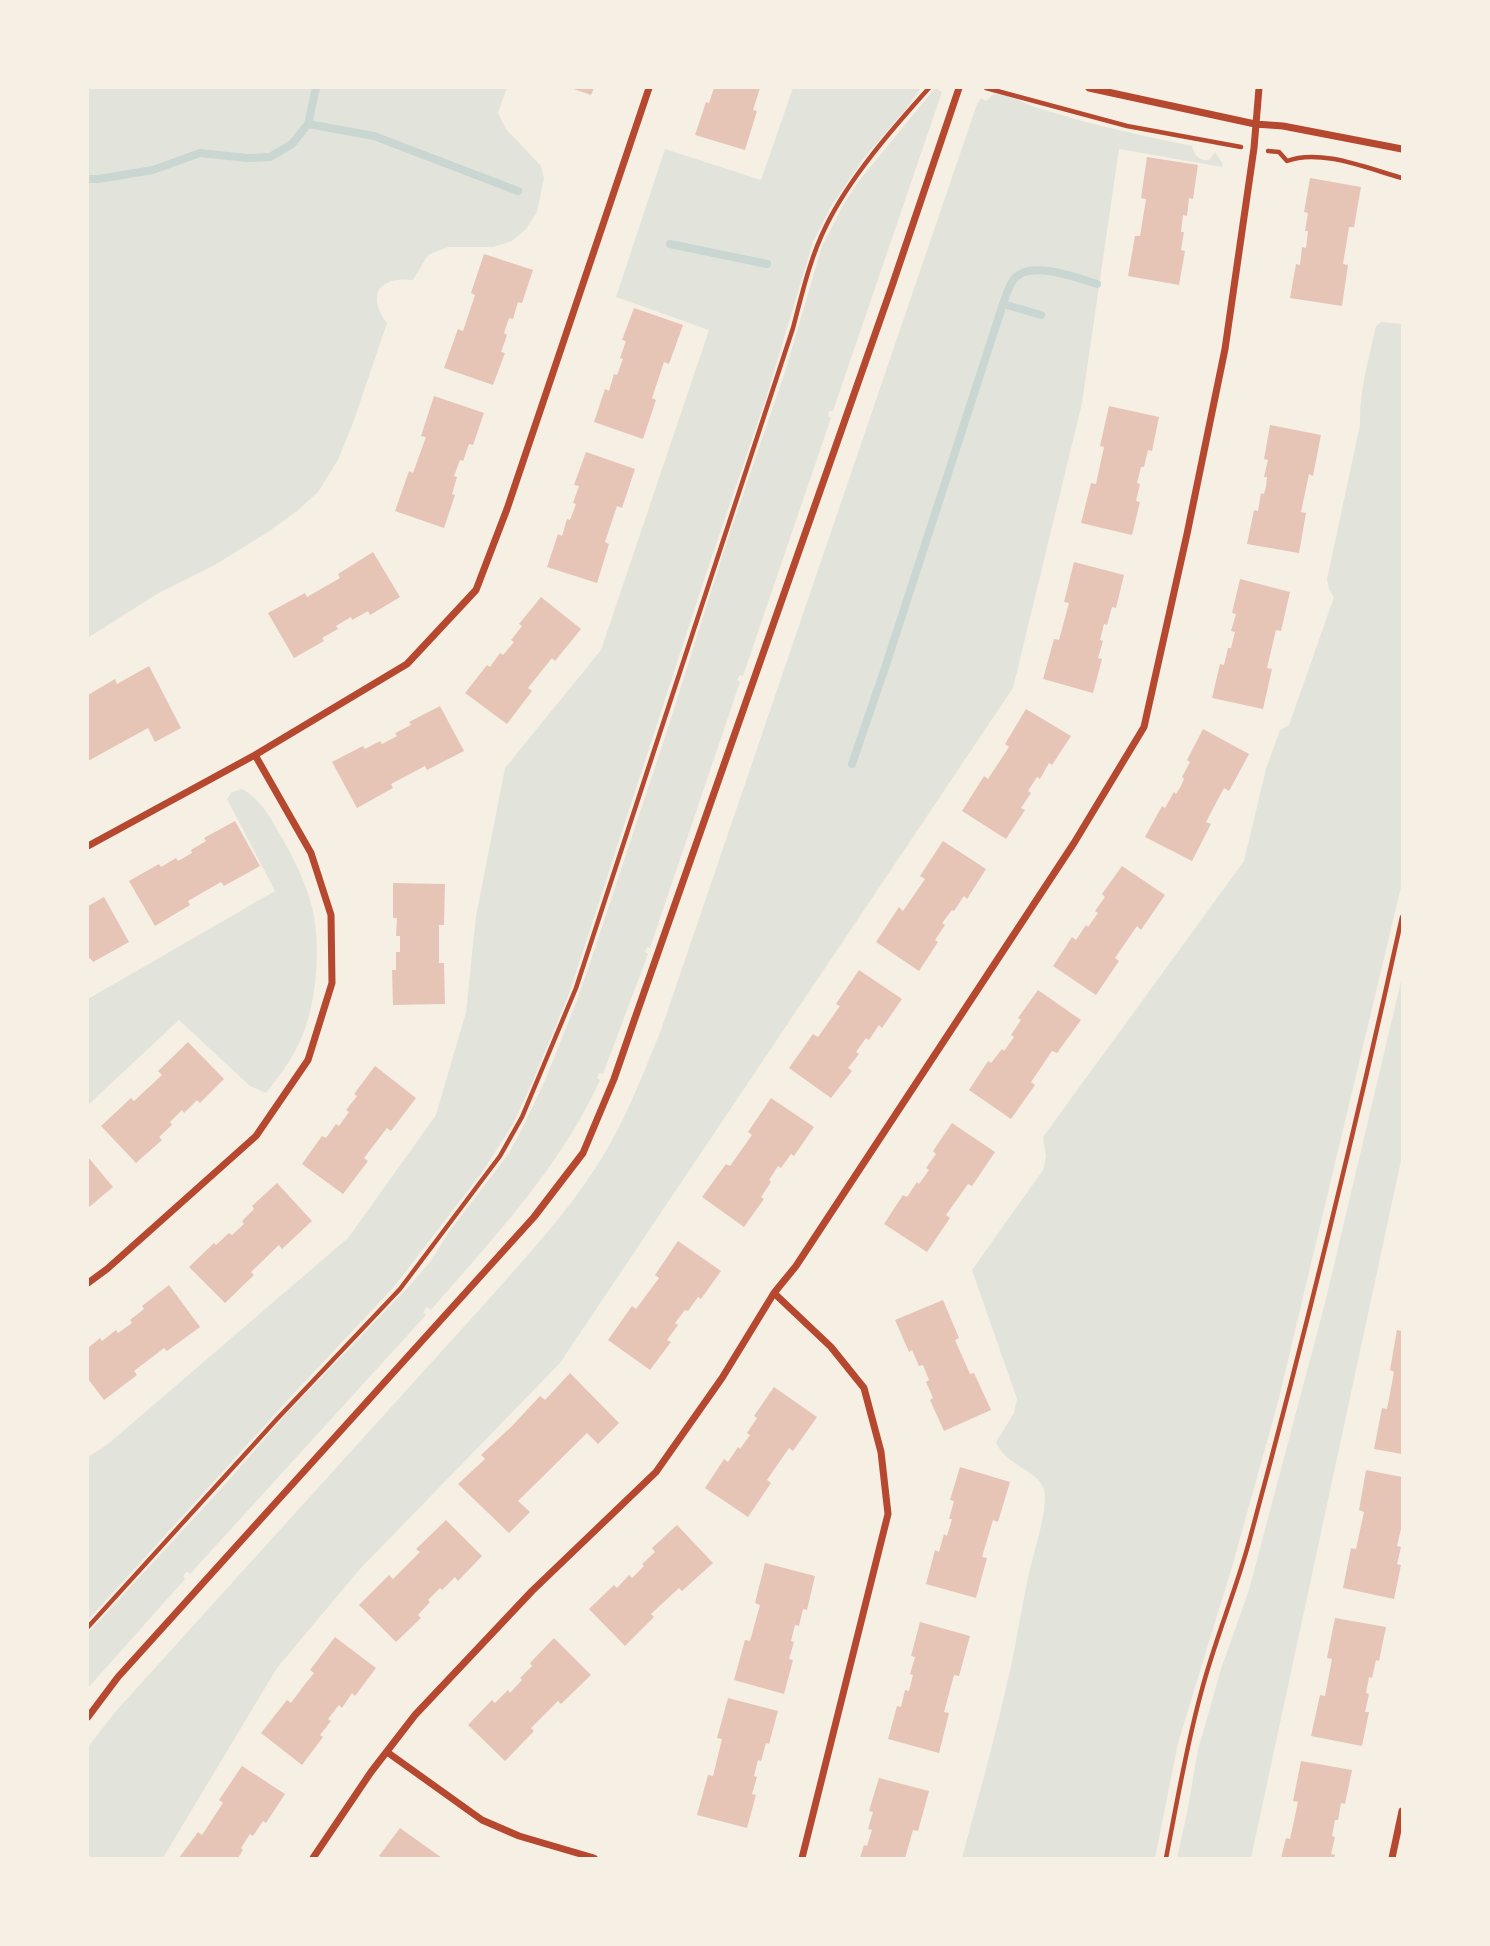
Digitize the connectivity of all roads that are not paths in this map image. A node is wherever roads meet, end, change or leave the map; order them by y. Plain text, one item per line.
1 (649, 88) edge
2 (959, 88) edge
3 (1089, 88) edge
4 (1259, 88) edge
5 (1255, 124) junction
6 (1402, 149) edge
7 (255, 755) junction
8 (88, 846) edge
9 (88, 1283) edge
10 (774, 1293) junction
11 (88, 1717) edge
12 (387, 1752) junction
13 (1402, 1811) edge
14 (313, 1858) edge
15 (594, 1858) edge
16 (802, 1858) edge
17 (1392, 1858) edge

1 - 7 street
2 - 11 street
3 - 5 street
4 - 5 street
5 - 6 street
5 - 10 street
7 - 8 street
7 - 9 street
10 - 12 street
10 - 16 street
12 - 14 street
12 - 15 street
13 - 17 street

